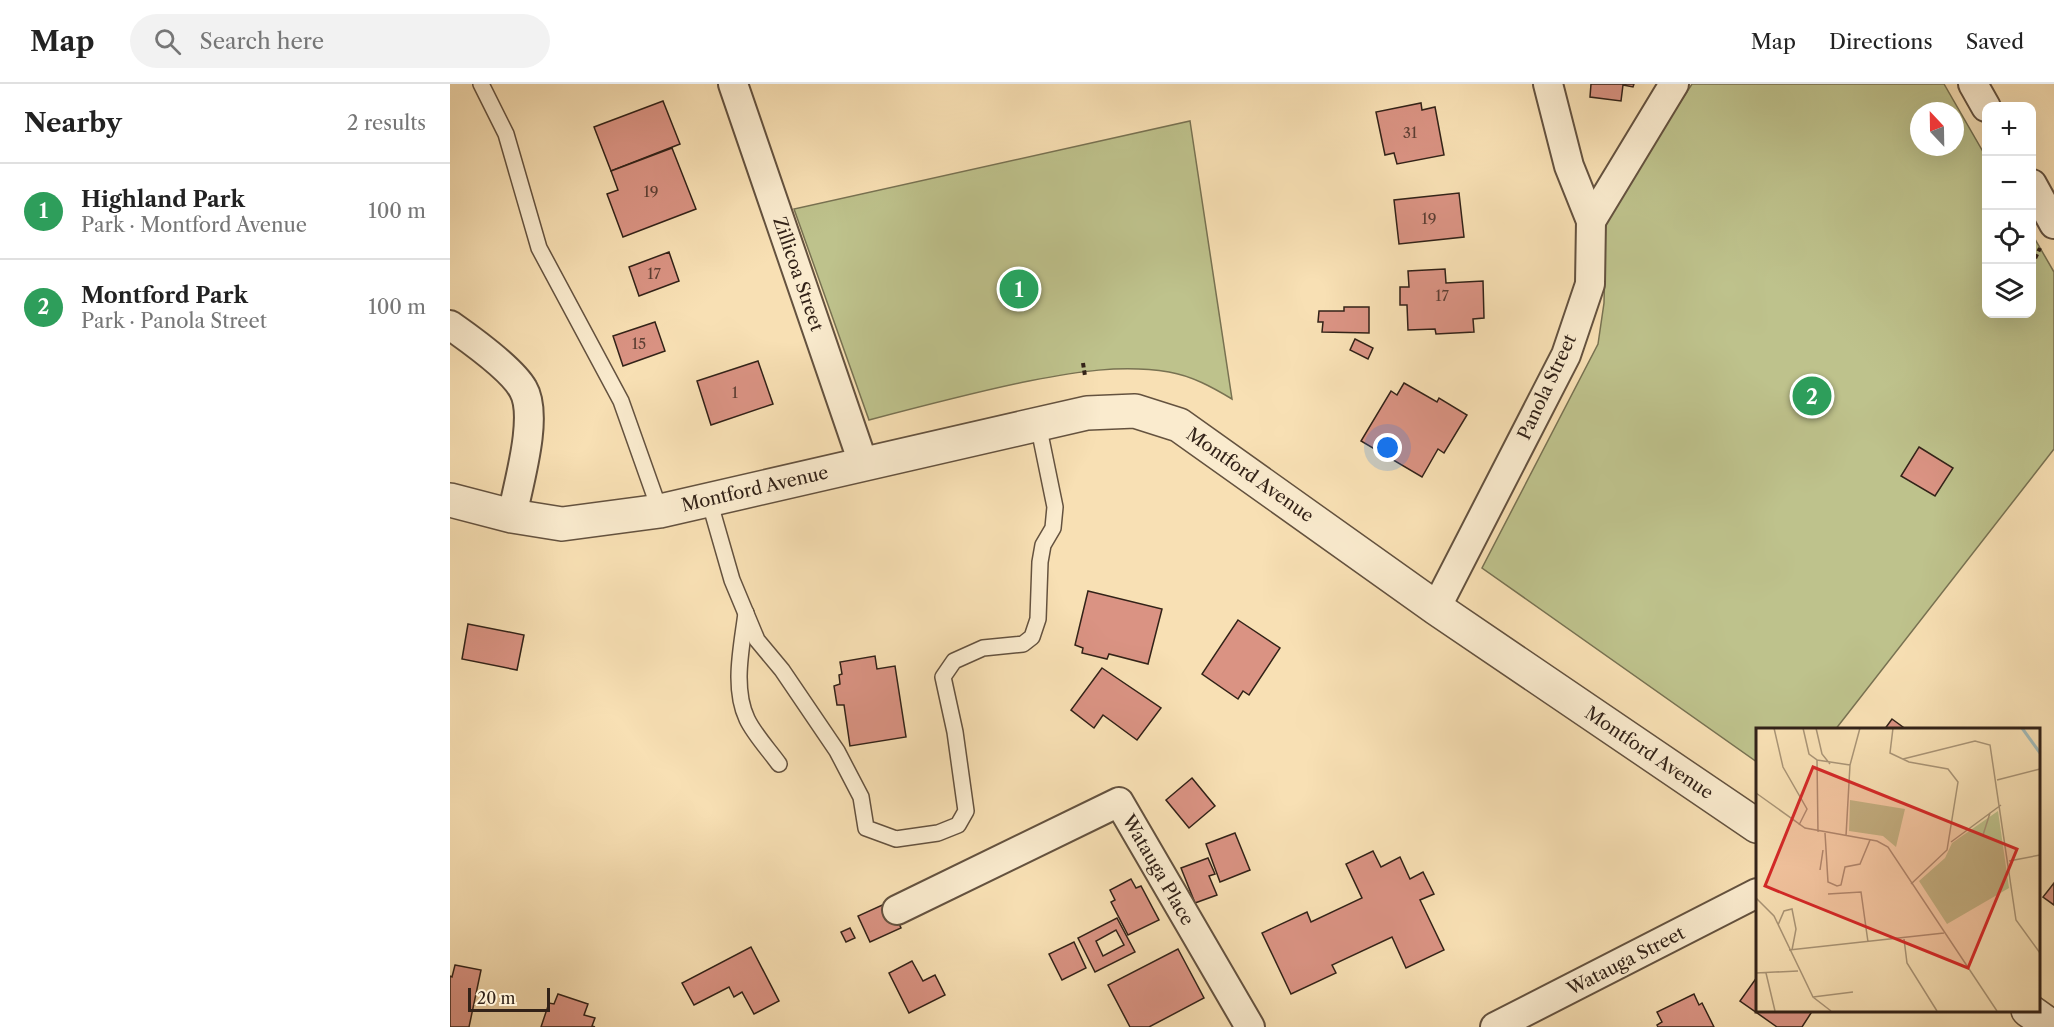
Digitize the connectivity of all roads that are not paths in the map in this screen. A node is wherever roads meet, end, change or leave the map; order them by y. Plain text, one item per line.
1 (481, 84) edge
2 (733, 84) edge
3 (1548, 84) edge
4 (1674, 84) edge
5 (1973, 84) edge
6 (1984, 102) edge
7 (2040, 185) edge
8 (1591, 221) junction
9 (2047, 236) edge
10 (450, 325) edge
11 (1038, 424) junction
12 (863, 464) junction
13 (450, 500) edge
14 (710, 500) junction
15 (660, 511) junction
16 (512, 516) junction
17 (1436, 608) junction
18 (746, 613) junction
19 (779, 764) dead end
20 (1756, 825) edge
21 (1756, 895) edge
22 (897, 910) dead end
23 (2030, 1012) edge
24 (1544, 1017) edge
25 (1250, 1027) edge
26 (1495, 1027) edge
27 (2052, 1027) edge

1 - 15 lane
2 - 12 street, Zillicoa Street
3 - 8 street, Panola Street
4 - 8 street
5 - 6 street
7 - 9 street
8 - 17 street, Panola Street
10 - 16 street
11 - 12 street, Montford Avenue
11 - 17 street, Montford Avenue
11 - 18 lane
12 - 14 street, Montford Avenue
13 - 16 street, Montford Avenue
14 - 15 street, Montford Avenue
14 - 18 lane
15 - 16 street, Montford Avenue
17 - 20 street, Montford Avenue
18 - 19 lane
21 - 24 street, Watauga Street
22 - 25 street, Watauga Place
23 - 27 street
24 - 26 street, Watauga Street

